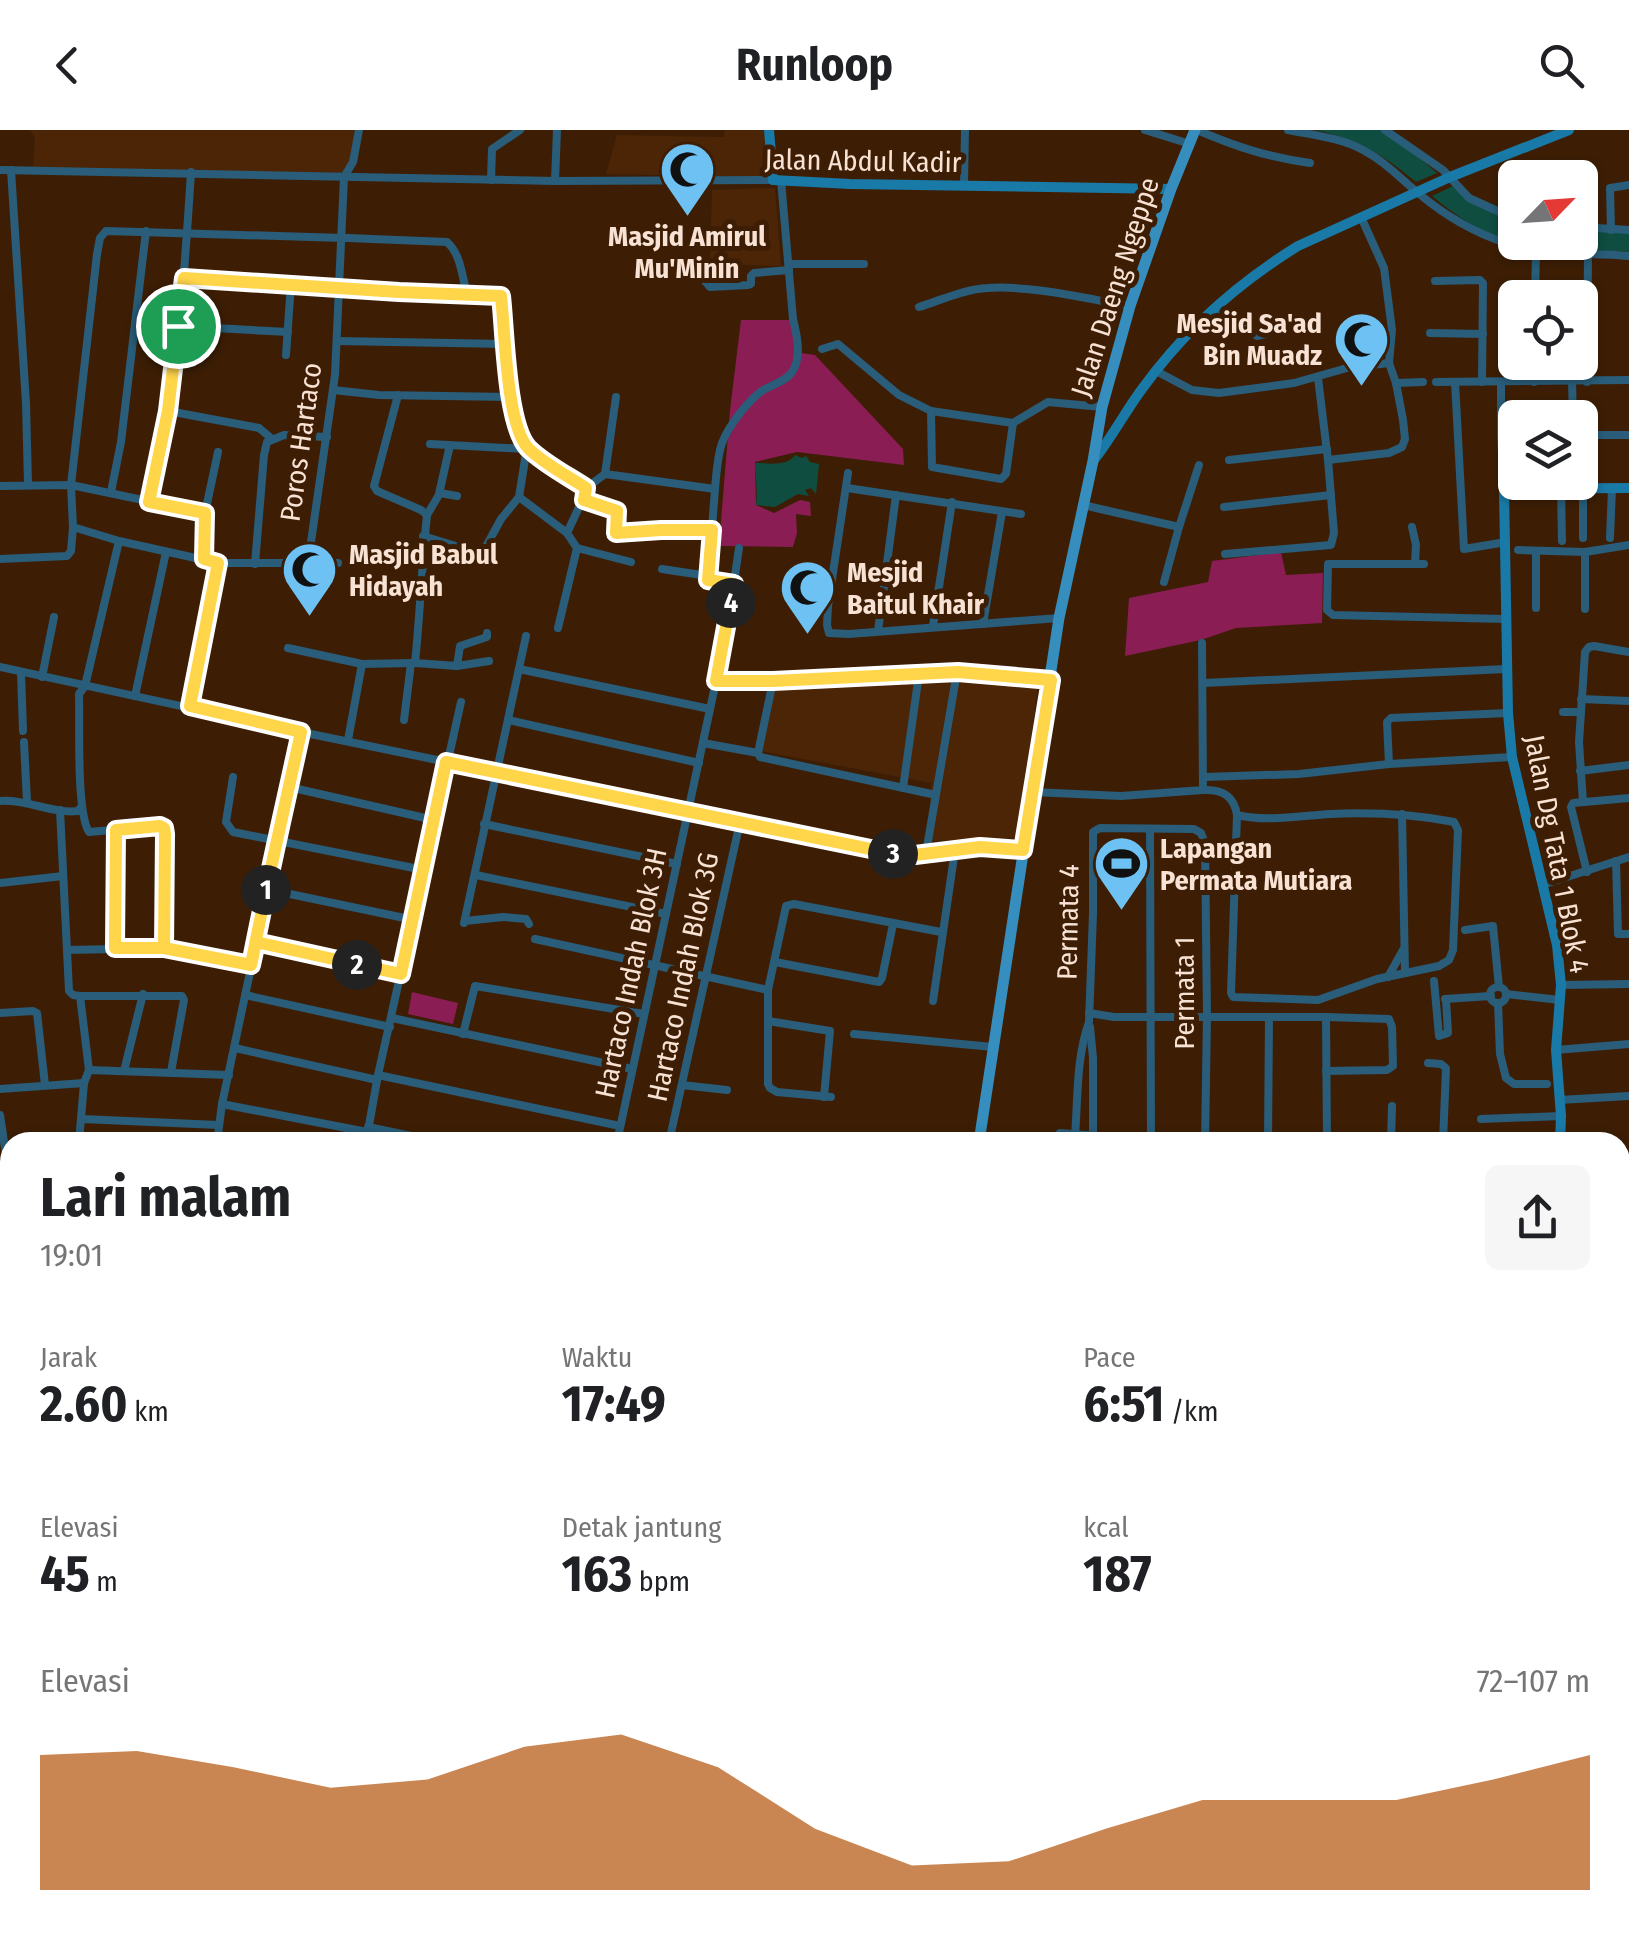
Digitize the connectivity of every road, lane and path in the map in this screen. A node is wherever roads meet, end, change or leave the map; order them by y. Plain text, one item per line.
1 (359, 130) edge
2 (520, 130) edge
3 (557, 130) edge
4 (769, 130) edge
5 (966, 130) edge
6 (1145, 130) edge
7 (1196, 130) edge
8 (1288, 130) edge
9 (1385, 130) edge
10 (1569, 130) edge
11 (1190, 144) junction
12 (1310, 163) dead end
13 (0, 170) edge
14 (12, 170) junction
15 (191, 172) junction
16 (344, 177) junction
17 (492, 180) junction
18 (777, 180) junction
19 (1444, 180) junction
20 (556, 181) junction
21 (964, 185) junction
22 (1629, 185) edge
23 (1170, 189) junction
24 (1422, 190) junction
25 (1498, 211) edge
26 (1362, 217) junction
27 (1598, 229) edge
28 (1612, 230) junction
29 (1629, 230) edge
30 (146, 232) junction
31 (187, 232) junction
32 (343, 238) junction
33 (1498, 240) edge
34 (1598, 254) edge
35 (1629, 256) edge
36 (1588, 260) edge
37 (864, 264) dead end
38 (789, 267) junction
39 (184, 278) junction
40 (706, 281) dead end
41 (1435, 281) dead end
42 (290, 283) junction
43 (340, 287) junction
44 (467, 294) junction
45 (1130, 306) junction
46 (919, 307) dead end
47 (1216, 307) junction
48 (178, 326) junction
49 (288, 332) junction
50 (1430, 332) dead end
51 (1266, 334) dead end
52 (1483, 334) junction
53 (337, 341) junction
54 (505, 344) junction
55 (822, 349) dead end
56 (286, 355) dead end
57 (1389, 364) junction
58 (1156, 371) junction
59 (1318, 378) junction
60 (1629, 380) edge
61 (1423, 382) dead end
62 (1436, 382) dead end
63 (1455, 382) junction
64 (1482, 382) junction
65 (1501, 382) junction
66 (1534, 382) joint
67 (1572, 382) junction
68 (1586, 382) junction
69 (1396, 383) junction
70 (333, 390) junction
71 (398, 396) junction
72 (510, 397) junction
73 (616, 398) dead end
74 (1501, 400) edge
75 (1572, 400) edge
76 (1102, 406) junction
77 (168, 411) junction
78 (930, 411) junction
79 (1013, 423) junction
80 (1598, 435) edge
81 (1629, 435) edge
82 (327, 438) junction
83 (272, 439) junction
84 (430, 444) dead end
85 (450, 445) junction
86 (527, 448) junction
87 (1327, 449) junction
88 (218, 452) dead end
89 (1229, 460) dead end
90 (1328, 460) junction
91 (1093, 461) junction
92 (1199, 465) dead end
93 (848, 473) dead end
94 (606, 474) junction
95 (28, 484) junction
96 (70, 485) junction
97 (0, 486) edge
98 (586, 488) junction
99 (847, 488) junction
100 (1598, 488) edge
101 (1612, 488) junction
102 (1629, 488) edge
103 (715, 489) junction
104 (112, 492) junction
105 (439, 494) junction
106 (896, 494) junction
107 (457, 496) dead end
108 (1331, 496) junction
109 (519, 497) junction
110 (584, 500) junction
111 (1504, 500) edge
112 (1561, 500) edge
113 (1584, 500) edge
114 (149, 502) junction
115 (952, 502) junction
116 (1082, 505) junction
117 (1224, 507) dead end
118 (1002, 512) junction
119 (205, 513) junction
120 (1022, 514) dead end
121 (427, 515) junction
122 (73, 527) junction
123 (1179, 527) junction
124 (1412, 527) dead end
125 (712, 530) junction
126 (568, 533) junction
127 (423, 536) junction
128 (1583, 538) dead end
129 (1610, 538) dead end
130 (1562, 541) dead end
131 (119, 542) junction
132 (1629, 545) edge
133 (577, 548) junction
134 (739, 548) dead end
135 (1510, 548) junction
136 (166, 552) junction
137 (1536, 552) junction
138 (1585, 552) junction
139 (1225, 554) dead end
140 (204, 559) junction
141 (0, 560) edge
142 (308, 562) junction
143 (632, 562) dead end
144 (218, 563) junction
145 (338, 563) dead end
146 (255, 564) junction
147 (662, 569) dead end
148 (708, 576) junction
149 (1164, 582) dead end
150 (734, 584) junction
151 (1536, 608) dead end
152 (1585, 609) dead end
153 (54, 617) dead end
154 (1059, 618) junction
155 (1505, 619) junction
156 (983, 624) junction
157 (933, 626) junction
158 (558, 628) dead end
159 (878, 631) junction
160 (487, 634) dead end
161 (526, 636) dead end
162 (1202, 643) dead end
163 (288, 648) dead end
164 (1629, 652) edge
165 (489, 662) dead end
166 (413, 663) junction
167 (362, 664) junction
168 (458, 666) junction
169 (0, 667) edge
170 (1506, 668) junction
171 (519, 669) junction
172 (21, 672) junction
173 (958, 672) junction
174 (919, 674) junction
175 (42, 677) junction
176 (716, 679) junction
177 (1051, 680) junction
178 (773, 681) junction
179 (1204, 683) junction
180 (84, 686) junction
181 (135, 696) junction
182 (1582, 699) junction
183 (1629, 700) edge
184 (462, 702) dead end
185 (190, 706) junction
186 (710, 709) junction
187 (1564, 712) dead end
188 (1581, 712) junction
189 (1508, 713) junction
190 (404, 720) dead end
191 (508, 720) junction
192 (23, 731) dead end
193 (301, 732) junction
194 (348, 740) junction
195 (24, 742) dead end
196 (704, 743) junction
197 (758, 753) junction
198 (1512, 757) junction
199 (446, 762) junction
200 (700, 762) junction
201 (1389, 764) junction
202 (1629, 765) edge
203 (1580, 771) junction
204 (497, 772) junction
205 (232, 777) dead end
206 (1204, 777) junction
207 (289, 787) junction
208 (903, 788) junction
209 (1203, 790) junction
210 (1032, 792) junction
211 (936, 795) junction
212 (1629, 798) edge
213 (0, 801) edge
214 (27, 802) junction
215 (1582, 802) junction
216 (81, 807) junction
217 (60, 810) junction
218 (689, 812) junction
219 (1402, 814) junction
220 (1236, 815) junction
221 (434, 820) junction
222 (740, 822) junction
223 (484, 824) junction
224 (1150, 829) junction
225 (116, 830) junction
226 (277, 840) junction
227 (955, 850) junction
228 (1023, 850) junction
229 (926, 854) junction
230 (1629, 857) edge
231 (1616, 861) junction
232 (677, 864) junction
233 (424, 870) junction
234 (1587, 872) junction
235 (476, 874) junction
236 (63, 876) junction
237 (0, 883) edge
238 (1542, 885) junction
239 (266, 889) junction
240 (666, 914) junction
241 (414, 920) junction
242 (529, 924) dead end
243 (893, 924) junction
244 (1465, 930) dead end
245 (941, 932) junction
246 (1629, 934) edge
247 (534, 938) dead end
248 (256, 942) junction
249 (115, 948) junction
250 (164, 948) junction
251 (1405, 948) junction
252 (67, 950) junction
253 (775, 962) junction
254 (655, 964) junction
255 (251, 965) junction
256 (1406, 972) junction
257 (401, 974) junction
258 (707, 976) junction
259 (1388, 977) junction
260 (1434, 981) dead end
261 (1629, 984) edge
262 (768, 990) junction
263 (1503, 991) junction
264 (1561, 991) junction
265 (142, 994) junction
266 (245, 995) junction
267 (80, 996) junction
268 (1446, 999) junction
269 (1436, 1000) junction
270 (1494, 1000) junction
271 (932, 1001) dead end
272 (0, 1012) edge
273 (644, 1014) junction
274 (1089, 1016) junction
275 (1150, 1016) junction
276 (1207, 1016) junction
277 (1326, 1017) junction
278 (1269, 1018) junction
279 (391, 1022) junction
280 (768, 1022) junction
281 (463, 1034) junction
282 (854, 1034) dead end
283 (1629, 1044) edge
284 (235, 1048) junction
285 (993, 1048) junction
286 (1556, 1050) junction
287 (1428, 1063) dead end
288 (632, 1069) junction
289 (89, 1070) junction
290 (1326, 1070) junction
291 (124, 1071) junction
292 (171, 1072) junction
293 (229, 1074) junction
294 (378, 1077) junction
295 (84, 1084) junction
296 (1547, 1084) dead end
297 (45, 1085) junction
298 (682, 1085) junction
299 (0, 1089) edge
300 (726, 1090) dead end
301 (1629, 1096) edge
302 (1559, 1100) junction
303 (222, 1104) junction
304 (1392, 1106) dead end
305 (1561, 1116) junction
306 (82, 1119) junction
307 (1481, 1119) dead end
308 (218, 1125) junction
309 (620, 1126) junction
310 (368, 1130) junction
311 (80, 1132) edge
312 (218, 1132) edge
313 (380, 1132) edge
314 (619, 1132) edge
315 (671, 1132) edge
316 (980, 1132) edge
317 (1075, 1132) edge
318 (1092, 1132) edge
319 (1151, 1132) edge
320 (1205, 1132) edge
321 (1268, 1132) edge
322 (1326, 1132) edge
323 (1390, 1132) edge
324 (1443, 1132) edge
325 (1560, 1132) edge

1 - 16 street, Poros Hartaco
2 - 17 street
3 - 20 street
4 - 18 main road
5 - 21 street
6 - 11 street
7 - 11 main road, Jalan Daeng Ngeppe
7 - 12 street
8 - 24 street
9 - 19 street
10 - 19 main road
11 - 23 main road, Jalan Daeng Ngeppe
13 - 14 street, Jalan Abdul Kadir
14 - 15 street, Jalan Abdul Kadir
14 - 95 street
15 - 16 street, Jalan Abdul Kadir
15 - 31 street
16 - 17 street, Jalan Abdul Kadir
16 - 32 street, Poros Hartaco
17 - 20 street, Jalan Abdul Kadir
18 - 20 street, Jalan Abdul Kadir
18 - 21 main road, Jalan Abdul Kadir
18 - 38 street
19 - 24 main road
19 - 25 street
21 - 23 main road, Jalan Abdul Kadir
22 - 28 street
23 - 45 main road, Jalan Daeng Ngeppe
24 - 26 main road
24 - 33 street
26 - 47 main road
26 - 57 street
27 - 28 street
28 - 29 street
30 - 31 street
30 - 96 street
30 - 104 street
31 - 32 street
31 - 39 street
32 - 43 street, Poros Hartaco
32 - 44 street
34 - 35 street
36 - 68 street
37 - 38 street
38 - 40 street
38 - 103 street
39 - 42 street
39 - 48 street
41 - 52 street
42 - 43 street
42 - 49 street
43 - 44 street
43 - 53 street, Poros Hartaco
44 - 54 street
45 - 46 street
45 - 76 main road, Jalan Daeng Ngeppe
47 - 51 street
47 - 58 main road
48 - 49 street
48 - 77 street
49 - 56 street
50 - 52 street
52 - 64 street
53 - 54 street
53 - 70 street, Poros Hartaco
54 - 72 street
55 - 78 street
57 - 59 street
57 - 69 street
58 - 59 street
58 - 91 main road
59 - 87 street
60 - 68 street
61 - 69 street
62 - 63 street
63 - 64 street
63 - 135 street
64 - 65 street
65 - 66 street
65 - 74 street
66 - 67 street
67 - 68 street
67 - 75 street
69 - 90 street
70 - 71 street
70 - 82 street, Poros Hartaco
71 - 72 street
71 - 121 street
72 - 86 street
73 - 94 street
76 - 79 street
76 - 91 main road, Jalan Daeng Ngeppe
77 - 83 street
77 - 114 street
78 - 79 street
78 - 79 street
80 - 81 street
82 - 83 street
82 - 142 street, Poros Hartaco
83 - 146 street
84 - 85 street
85 - 86 street
85 - 105 street
86 - 98 street
86 - 109 street
87 - 89 street
87 - 90 street
88 - 119 street
90 - 108 street
91 - 116 main road, Jalan Daeng Ngeppe
92 - 123 street
93 - 99 street
94 - 98 street
94 - 103 street
95 - 96 street
95 - 97 street
96 - 104 street
96 - 122 street
98 - 110 street
99 - 106 street
99 - 159 street
100 - 101 main road
101 - 102 main road
101 - 129 street
103 - 125 street
104 - 114 street
105 - 107 street
105 - 121 street
106 - 115 street
106 - 159 street
108 - 117 street
108 - 139 street
109 - 126 street
109 - 127 street
110 - 125 street
110 - 126 street
111 - 135 main road, Jalan Dg Tata 1 Blok 4
112 - 130 street
113 - 128 street
114 - 119 street
115 - 118 street
115 - 157 street
116 - 123 street
116 - 154 main road, Jalan Daeng Ngeppe
118 - 120 street
118 - 156 street
119 - 140 street
121 - 127 street
122 - 131 street, Poros Hartaco
122 - 141 street
123 - 149 street
124 - 155 street
125 - 148 street
126 - 133 street
127 - 166 street
131 - 136 street, Poros Hartaco
131 - 180 street
132 - 138 street
133 - 143 street
133 - 158 street
134 - 150 street, Hartaco Indah Blok 3H
135 - 137 street
135 - 155 main road, Jalan Dg Tata 1 Blok 4
136 - 140 street, Poros Hartaco
136 - 181 street
137 - 138 street
137 - 151 street
138 - 152 street
140 - 144 street, Poros Hartaco
142 - 145 street
142 - 146 street, Poros Hartaco
144 - 146 street, Poros Hartaco
144 - 185 street
147 - 148 street
148 - 150 street
150 - 176 street, Hartaco Indah Blok 3H
153 - 175 street
154 - 156 street
154 - 177 main road, Jalan Daeng Ngeppe
155 - 170 main road, Jalan Dg Tata 1 Blok 4
156 - 157 street
157 - 159 street
160 - 168 street
161 - 171 street
162 - 179 street
163 - 167 street
164 - 182 street
165 - 168 street
166 - 167 street
166 - 168 street
166 - 190 street
167 - 194 street
169 - 172 street
170 - 179 street
170 - 189 main road, Jalan Dg Tata 1 Blok 4
171 - 186 street
171 - 191 street
172 - 175 street
172 - 192 street
173 - 174 street
173 - 177 street
173 - 211 street
174 - 178 street
174 - 208 street
175 - 180 street
176 - 178 street
176 - 186 street, Hartaco Indah Blok 3H
177 - 210 main road, Jalan Daeng Ngeppe
178 - 197 street
179 - 206 street
180 - 181 street
180 - 216 street
181 - 185 street
182 - 183 street
182 - 188 street
184 - 199 street
185 - 193 street
186 - 196 street, Hartaco Indah Blok 3H
187 - 188 street
188 - 203 street
189 - 198 main road, Jalan Dg Tata 1 Blok 4
189 - 201 street
191 - 200 street
191 - 204 street
193 - 194 street
193 - 207 street
194 - 199 street
195 - 214 street
196 - 197 street
196 - 200 street, Hartaco Indah Blok 3H
197 - 208 street
198 - 201 street
198 - 238 main road, Jalan Dg Tata 1 Blok 4
199 - 204 street
199 - 221 street
200 - 218 street, Hartaco Indah Blok 3H
201 - 206 street
202 - 203 street
203 - 215 street
204 - 218 street
204 - 223 street
205 - 226 street
206 - 209 street
207 - 221 street
207 - 226 street
208 - 211 street
209 - 210 street
209 - 220 street
210 - 228 main road, Jalan Daeng Ngeppe
211 - 229 street
212 - 215 street
213 - 214 street
214 - 217 street
215 - 234 street
216 - 217 street
216 - 225 street
217 - 236 street
218 - 222 street
218 - 232 street, Hartaco Indah Blok 3H
219 - 220 street
219 - 251 street
219 - 256 street
220 - 259 street
221 - 233 street
222 - 229 street
222 - 258 street, Hartaco Indah Blok 3G
223 - 232 street
223 - 235 street
224 - 274 street, Permata 4
224 - 275 street
224 - 276 street, Permata 1
225 - 249 street
225 - 250 street
226 - 233 street
226 - 239 street
227 - 228 street
227 - 229 street
227 - 245 street
228 - 285 main road, Jalan Daeng Ngeppe
230 - 231 street
231 - 234 street
231 - 246 street
232 - 240 street, Hartaco Indah Blok 3H
233 - 241 street
234 - 238 street
235 - 240 street
235 - 242 street
236 - 237 street
236 - 252 street
238 - 264 main road, Jalan Dg Tata 1 Blok 4
239 - 241 street
239 - 248 street
240 - 254 street, Hartaco Indah Blok 3H
241 - 257 street
243 - 245 street
243 - 253 street
243 - 253 street
244 - 263 street
245 - 271 street
247 - 254 street
248 - 255 street
248 - 257 street
249 - 250 street
249 - 252 street
250 - 255 street
251 - 256 street
251 - 259 street
252 - 267 street
253 - 262 street
254 - 258 street
254 - 273 street, Hartaco Indah Blok 3H
255 - 266 street
256 - 259 street
257 - 279 street
258 - 262 street
258 - 298 street, Hartaco Indah Blok 3G
260 - 269 street
261 - 264 street
262 - 280 street
263 - 264 street
263 - 270 street
263 - 270 street
264 - 286 main road, Jalan Dg Tata 1 Blok 4
265 - 267 street
265 - 291 street
265 - 292 street
266 - 279 street
266 - 284 street
267 - 289 street
268 - 269 street
268 - 269 street
268 - 270 street
270 - 296 street
272 - 297 street
273 - 281 street
273 - 288 street, Hartaco Indah Blok 3H
274 - 275 street
274 - 317 street
274 - 318 street
275 - 276 street
275 - 319 street
276 - 278 street
276 - 320 street, Permata 1
277 - 278 street
277 - 290 street
277 - 290 street
278 - 321 street
279 - 281 street
279 - 294 street
280 - 280 street
281 - 288 street
282 - 285 street
283 - 286 street
284 - 293 street
284 - 294 street
285 - 316 main road, Jalan Daeng Ngeppe
286 - 302 main road, Jalan Dg Tata 1 Blok 4
287 - 324 street
288 - 309 street, Hartaco Indah Blok 3H
289 - 291 street
289 - 295 street
290 - 322 street
291 - 292 street
292 - 293 street
293 - 303 street
294 - 309 street
294 - 310 street
295 - 297 street
295 - 306 street
297 - 299 street
298 - 300 street
298 - 315 street, Hartaco Indah Blok 3G
301 - 302 street
302 - 305 main road, Jalan Dg Tata 1 Blok 4
303 - 308 street
303 - 310 street
304 - 323 street
305 - 307 street
305 - 325 main road, Jalan Dg Tata 1 Blok 4
306 - 308 street
306 - 311 street
308 - 312 street
309 - 314 street, Hartaco Indah Blok 3H
310 - 313 street

